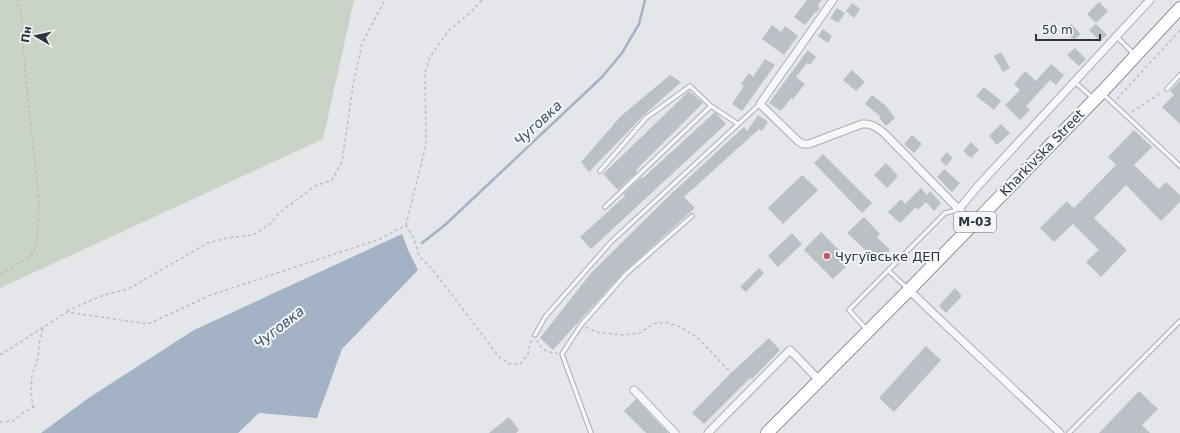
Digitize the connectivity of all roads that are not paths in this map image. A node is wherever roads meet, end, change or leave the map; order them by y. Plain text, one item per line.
1 (833, 0) edge
2 (1150, 0) edge
3 (1180, 8) edge
4 (1116, 36) junction
5 (1136, 56) junction
6 (1180, 75) edge
7 (1075, 82) junction
8 (1167, 88) road end
9 (1098, 96) junction
10 (760, 104) junction
11 (711, 106) junction
12 (738, 124) junction
13 (1180, 166) edge
14 (600, 171) dead end
15 (605, 207) dead end
16 (959, 209) junction
17 (692, 216) dead end
18 (973, 224) junction
19 (889, 271) junction
20 (909, 290) junction
21 (1180, 321) edge
22 (868, 331) junction
23 (535, 335) road end
24 (819, 380) junction
25 (634, 390) dead end
26 (591, 433) edge
27 (675, 433) edge
28 (708, 433) edge
29 (767, 433) edge
30 (1060, 433) edge
31 (1069, 433) edge

1 - 10 street
2 - 4 street
3 - 5 highway, Kharkivska Street / М-03
4 - 5 lane
4 - 7 street
5 - 9 highway, Kharkivska Street / М-03
6 - 8 lane
7 - 9 lane
7 - 16 street
9 - 13 lane
9 - 18 highway, Kharkivska Street / М-03
10 - 12 lane
10 - 16 street
11 - 12 lane
11 - 14 lane
11 - 15 lane
12 - 23 lane
16 - 18 street
16 - 19 lane
17 - 26 lane
18 - 20 highway, Kharkivska Street / М-03
19 - 20 lane
19 - 22 lane
20 - 22 highway, Kharkivska Street / М-03
20 - 30 street
21 - 31 lane
22 - 24 highway, Kharkivska Street / М-03
24 - 28 street
24 - 29 highway, Kharkivska Street / М-03
25 - 27 street

